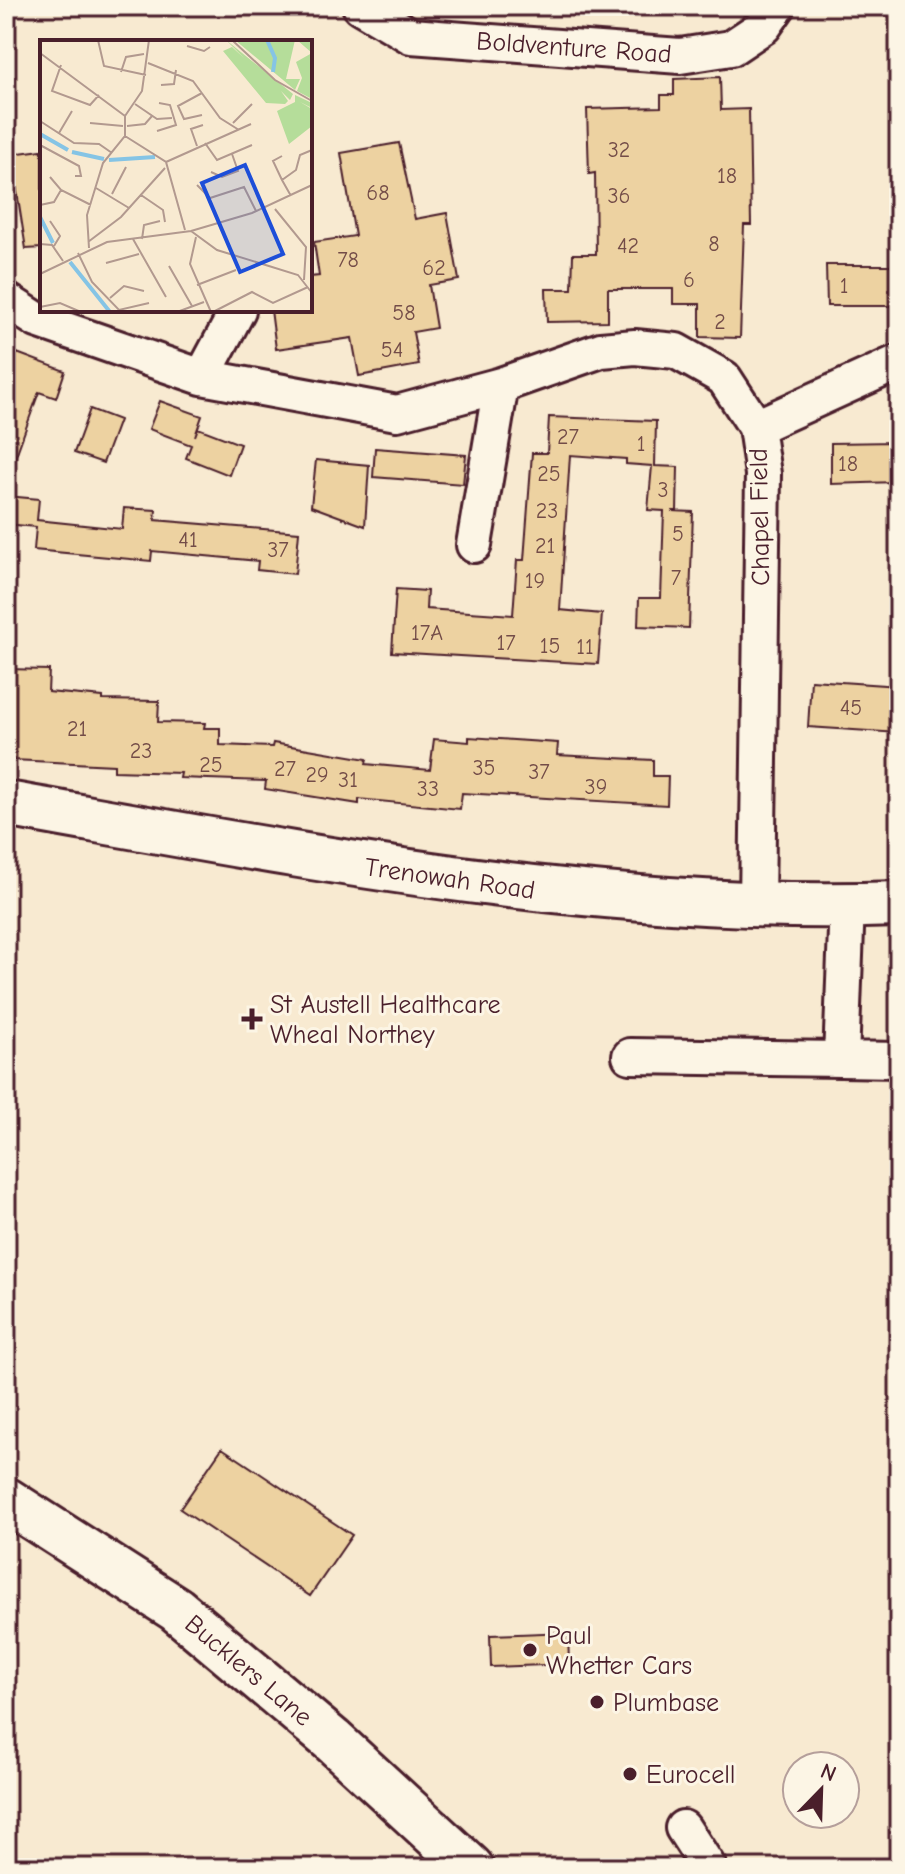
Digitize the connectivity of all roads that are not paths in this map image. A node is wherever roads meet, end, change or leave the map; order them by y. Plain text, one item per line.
1 (360, 6) edge
2 (778, 6) edge
3 (6, 300) edge
4 (237, 312) edge
5 (899, 362) edge
6 (202, 377) junction
7 (501, 385) junction
8 (756, 427) junction
9 (474, 545) dead end
10 (6, 804) edge
11 (757, 903) junction
12 (847, 904) junction
13 (899, 904) edge
14 (630, 1056) dead end
15 (841, 1059) junction
16 (899, 1060) edge
17 (6, 1500) edge
18 (683, 1828) dead end
19 (471, 1868) edge
20 (709, 1868) edge

1 - 2 street, Boldventure Road
3 - 6 street, Chapel Field
4 - 6 street
5 - 8 street
6 - 7 street, Chapel Field
7 - 8 street, Chapel Field
7 - 9 street
8 - 11 street, Chapel Field
10 - 11 street, Trenowah Road
11 - 12 street, Trenowah Road
12 - 13 street, Trenowah Road
12 - 15 street
14 - 15 street
15 - 16 street
17 - 19 street, Bucklers Lane
18 - 20 street

